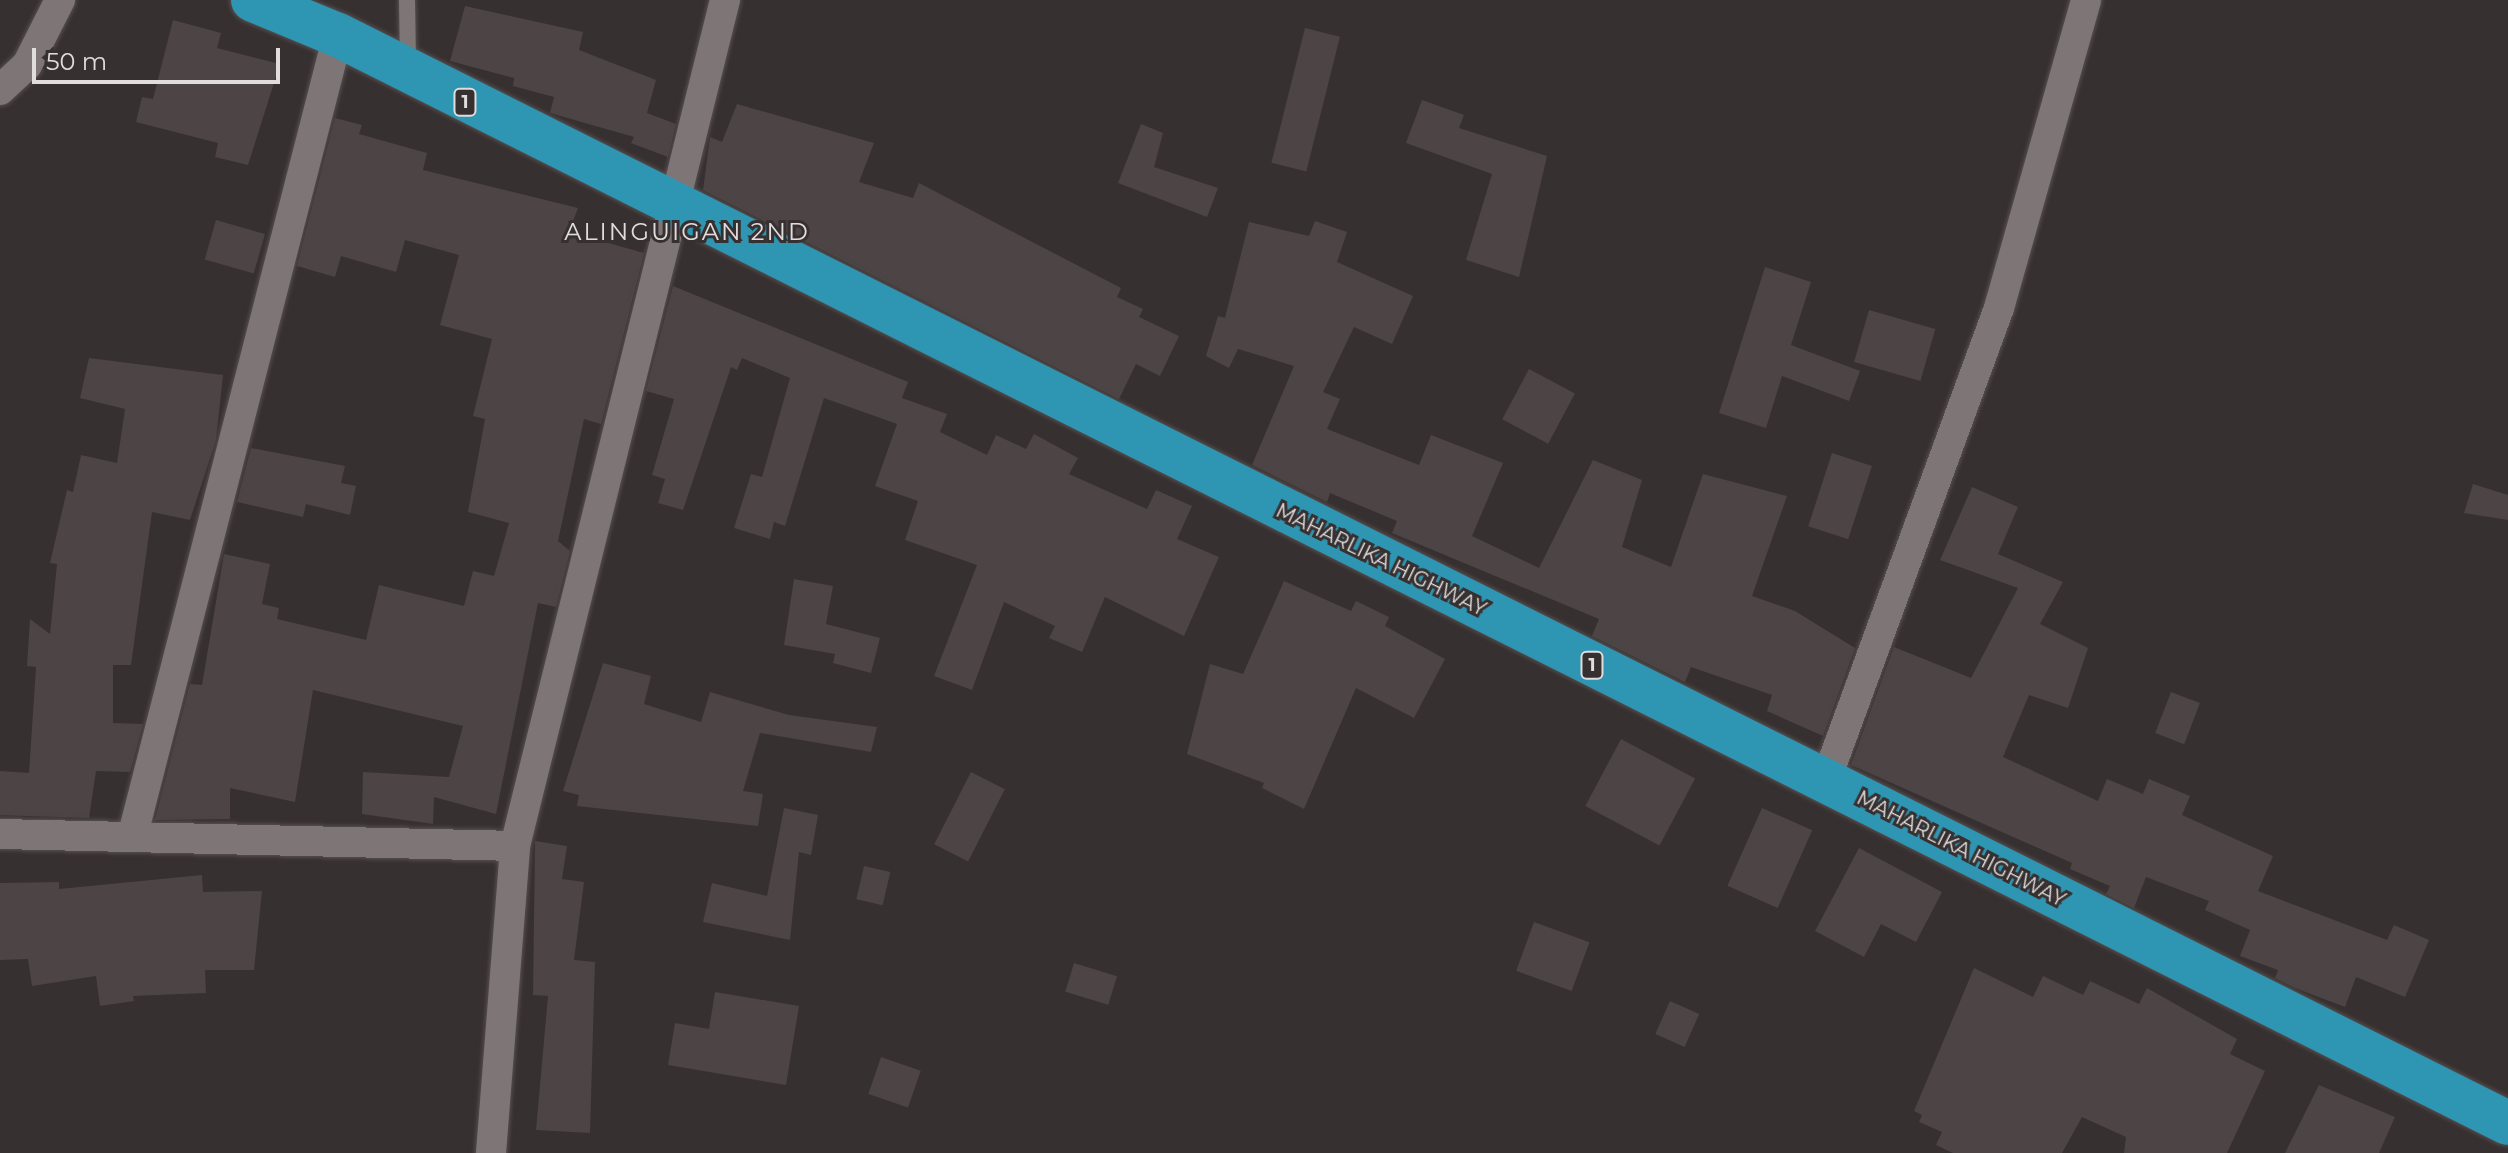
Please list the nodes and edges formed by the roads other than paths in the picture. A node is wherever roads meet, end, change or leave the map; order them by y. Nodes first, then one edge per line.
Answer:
1 (60, 0) edge
2 (253, 0) edge
3 (407, 0) edge
4 (725, 0) edge
5 (2086, 0) edge
6 (338, 35) junction
7 (407, 71) junction
8 (0, 90) edge
9 (676, 208) junction
10 (1826, 780) junction
11 (0, 834) edge
12 (133, 834) junction
13 (515, 846) junction
14 (2508, 1123) edge
15 (491, 1153) edge

1 - 8 street
2 - 6 highway, MAHARLIKA HIGHWAY / 1
3 - 7 lane
4 - 9 street
5 - 10 street
6 - 7 highway, MAHARLIKA HIGHWAY / 1
6 - 12 street
7 - 9 highway, MAHARLIKA HIGHWAY / 1
9 - 10 highway, MAHARLIKA HIGHWAY / 1
9 - 13 street
10 - 14 highway, MAHARLIKA HIGHWAY / 1
11 - 12 street
12 - 13 street
13 - 15 street

